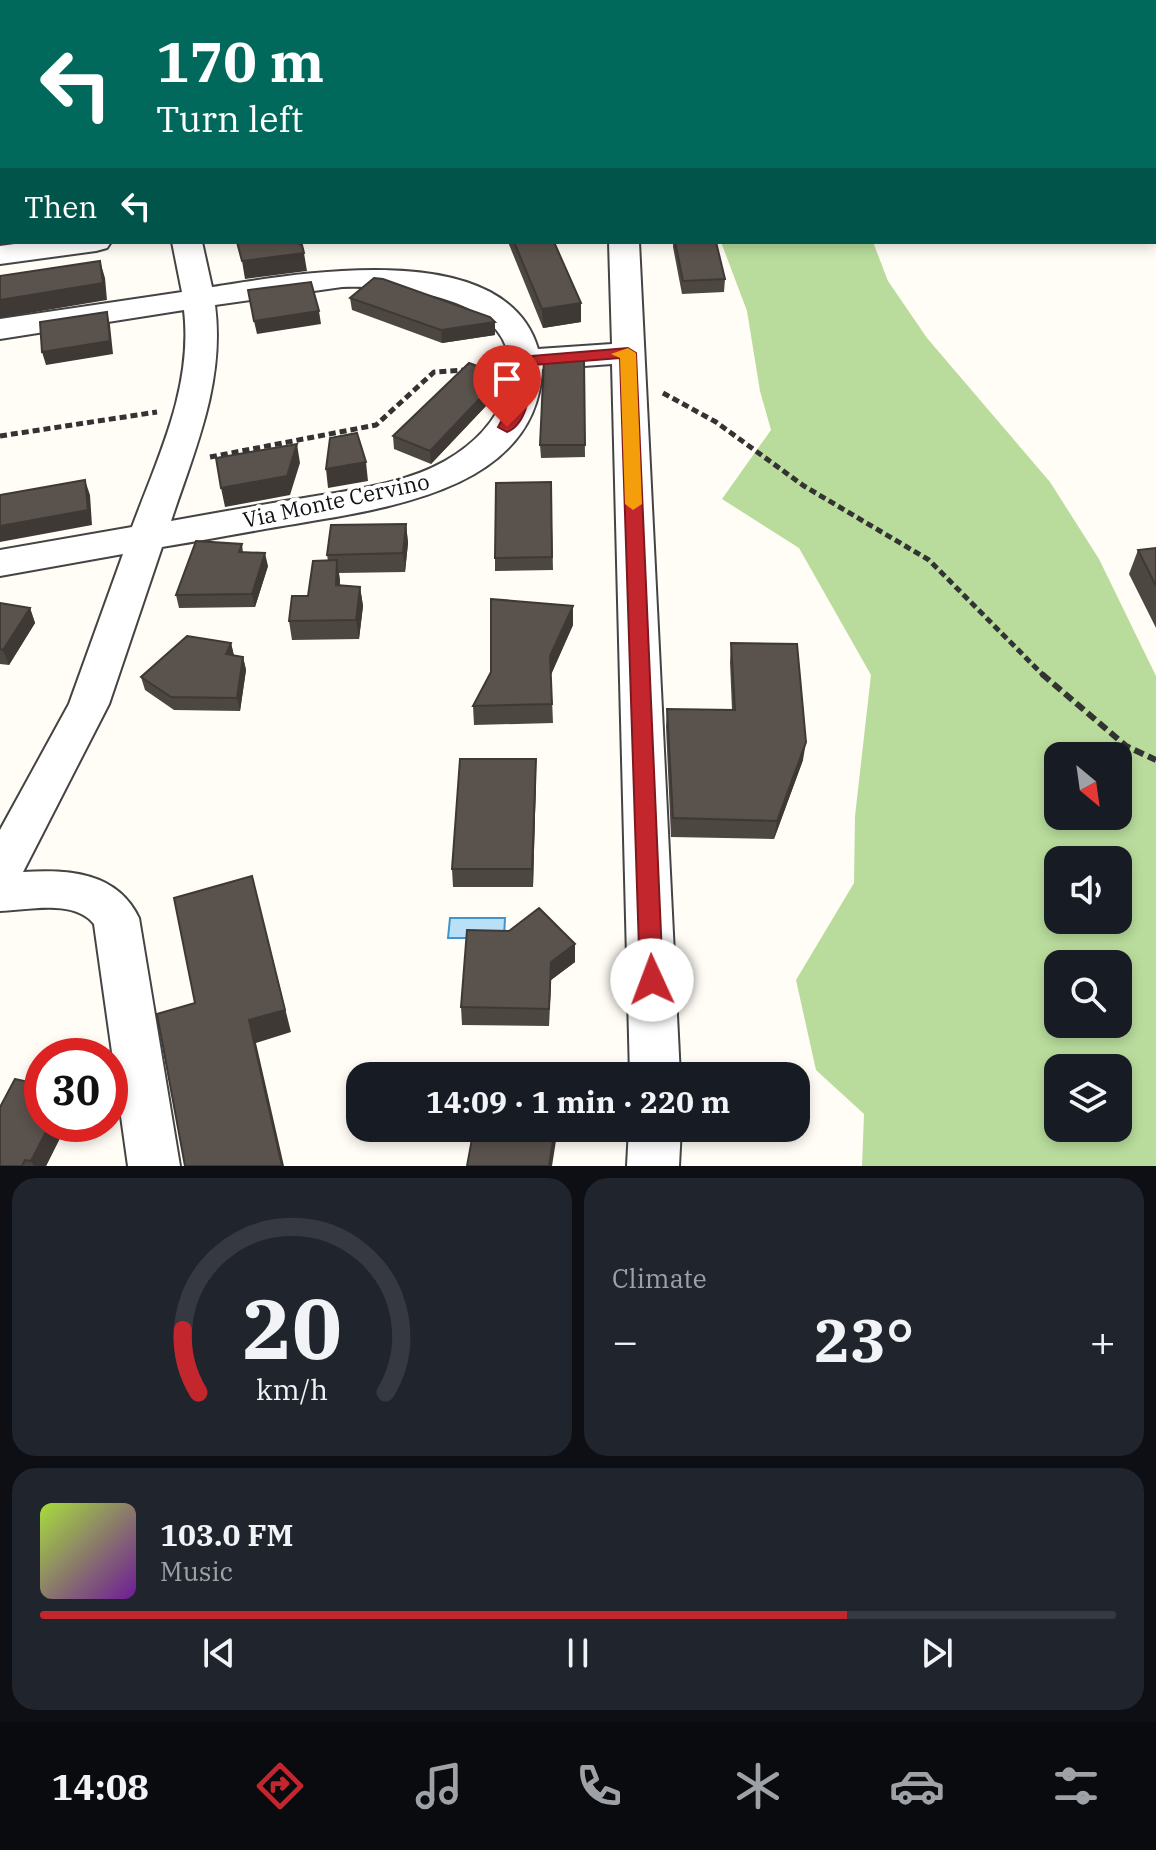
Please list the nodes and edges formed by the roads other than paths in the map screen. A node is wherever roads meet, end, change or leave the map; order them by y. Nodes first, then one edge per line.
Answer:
1 (81, 244) edge
2 (187, 244) edge
3 (624, 244) edge
4 (0, 255) edge
5 (199, 299) junction
6 (0, 329) edge
7 (526, 363) junction
8 (628, 363) junction
9 (146, 538) junction
10 (0, 563) edge
11 (0, 872) edge
12 (0, 892) edge
13 (654, 1062) edge
14 (654, 1142) edge
15 (154, 1166) edge
16 (653, 1166) edge

1 - 4 street
2 - 5 street
3 - 8 street
5 - 6 street
5 - 7 street
5 - 9 street
7 - 8 street
7 - 9 street, Via Monte Cervino
8 - 13 street
9 - 10 street, Via Monte Cervino
9 - 11 street
12 - 15 street
14 - 16 street

